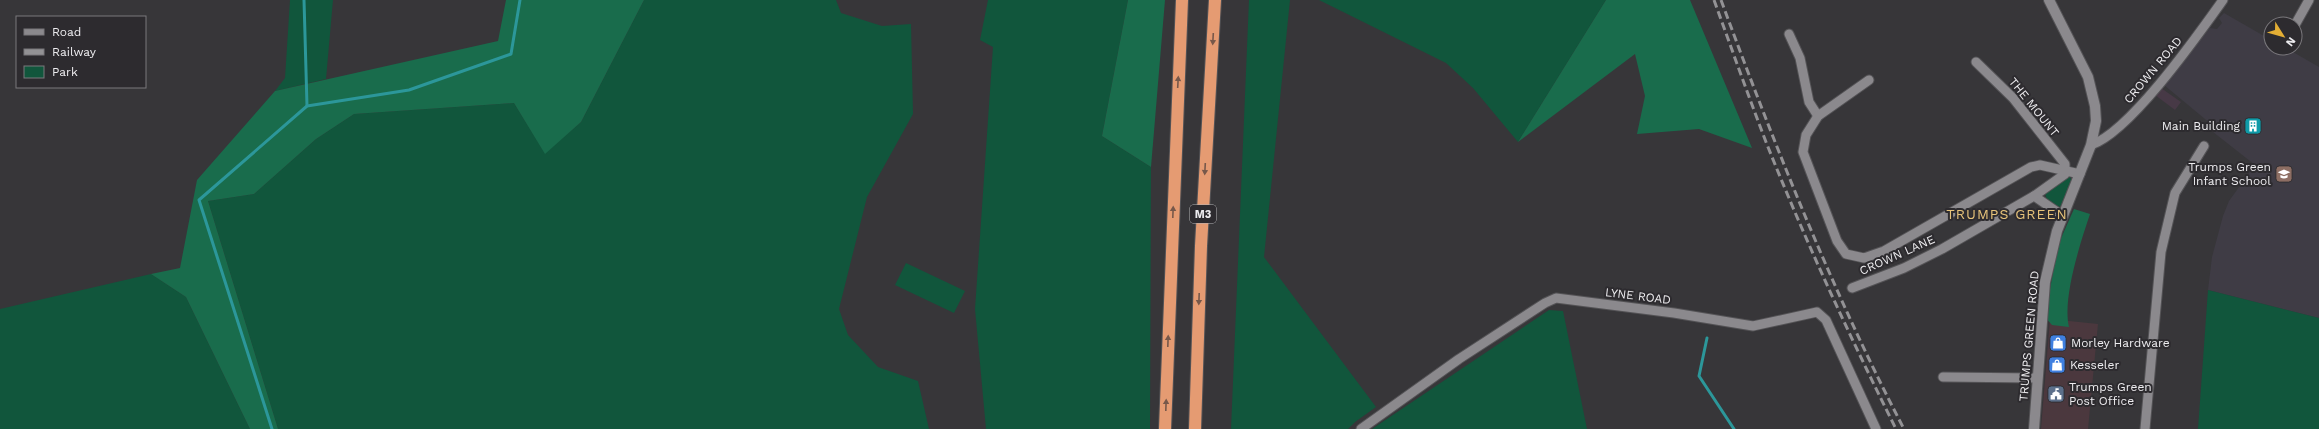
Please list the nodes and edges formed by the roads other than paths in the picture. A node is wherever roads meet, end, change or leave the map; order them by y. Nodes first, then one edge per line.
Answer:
1 (1182, 0) edge
2 (1215, 0) edge
3 (2049, 0) edge
4 (2223, 0) edge
5 (2309, 0) edge
6 (2300, 16) edge
7 (1789, 34) dead end
8 (1976, 62) dead end
9 (1869, 80) dead end
10 (1818, 116) junction
11 (2092, 145) junction
12 (2204, 146) dead end
13 (2066, 172) junction
14 (2080, 174) junction
15 (2034, 196) junction
16 (2063, 216) junction
17 (1852, 288) dead end
18 (1943, 377) dead end
19 (2037, 378) junction
20 (1165, 429) edge
21 (1195, 429) edge
22 (1362, 429) edge
23 (1876, 429) edge
24 (2034, 429) edge
25 (2145, 429) edge

20 -> 1 highway, M3
2 -> 21 highway, M3
3 - 11 street, TRUMPS GREEN ROAD
4 - 11 street, CROWN ROAD
5 - 6 street
7 - 10 street
8 - 13 street, THE MOUNT
9 - 10 street
10 - 13 street
11 - 14 street, TRUMPS GREEN ROAD
12 - 25 street
13 - 14 street
13 - 15 street, CROWN LANE
14 - 16 street, TRUMPS GREEN ROAD
15 - 16 street
15 - 17 street, CROWN LANE
16 - 19 street, TRUMPS GREEN ROAD
18 - 19 street
19 - 24 street, TRUMPS GREEN ROAD
22 - 23 street, LYNE ROAD

